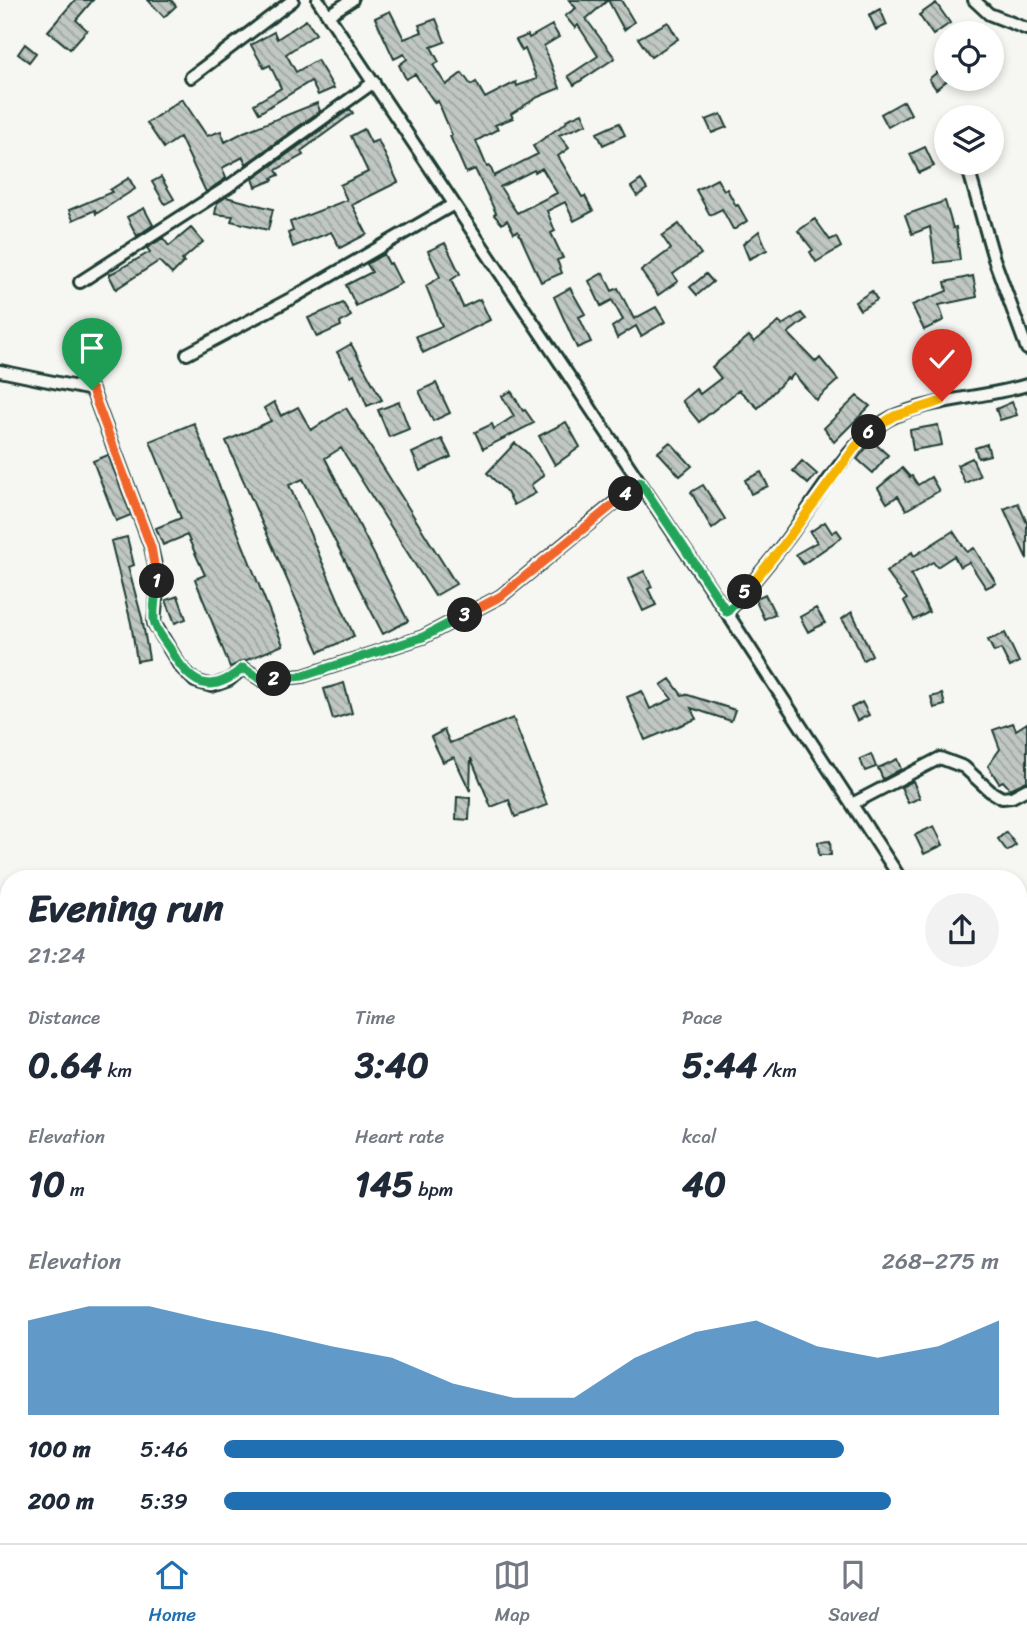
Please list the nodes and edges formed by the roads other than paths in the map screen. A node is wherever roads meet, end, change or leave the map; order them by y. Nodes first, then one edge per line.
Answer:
1 (293, 0) edge
2 (318, 0) edge
3 (352, 0) edge
4 (975, 0) edge
5 (328, 15) junction
6 (1027, 29) edge
7 (191, 77) dead end
8 (374, 82) junction
9 (970, 175) dead end
10 (454, 204) junction
11 (80, 282) dead end
12 (1027, 349) edge
13 (187, 354) dead end
14 (0, 371) edge
15 (1027, 385) edge
16 (640, 482) junction
17 (727, 612) junction
18 (1027, 789) edge
19 (852, 804) junction
20 (895, 870) edge

1 - 7 street
2 - 5 street
3 - 5 street
4 - 6 street
5 - 8 street
8 - 10 street
8 - 11 street
9 - 12 street
10 - 13 street
10 - 16 street
14 - 16 street
15 - 17 street
16 - 17 street
17 - 19 street
18 - 19 street
19 - 20 street

